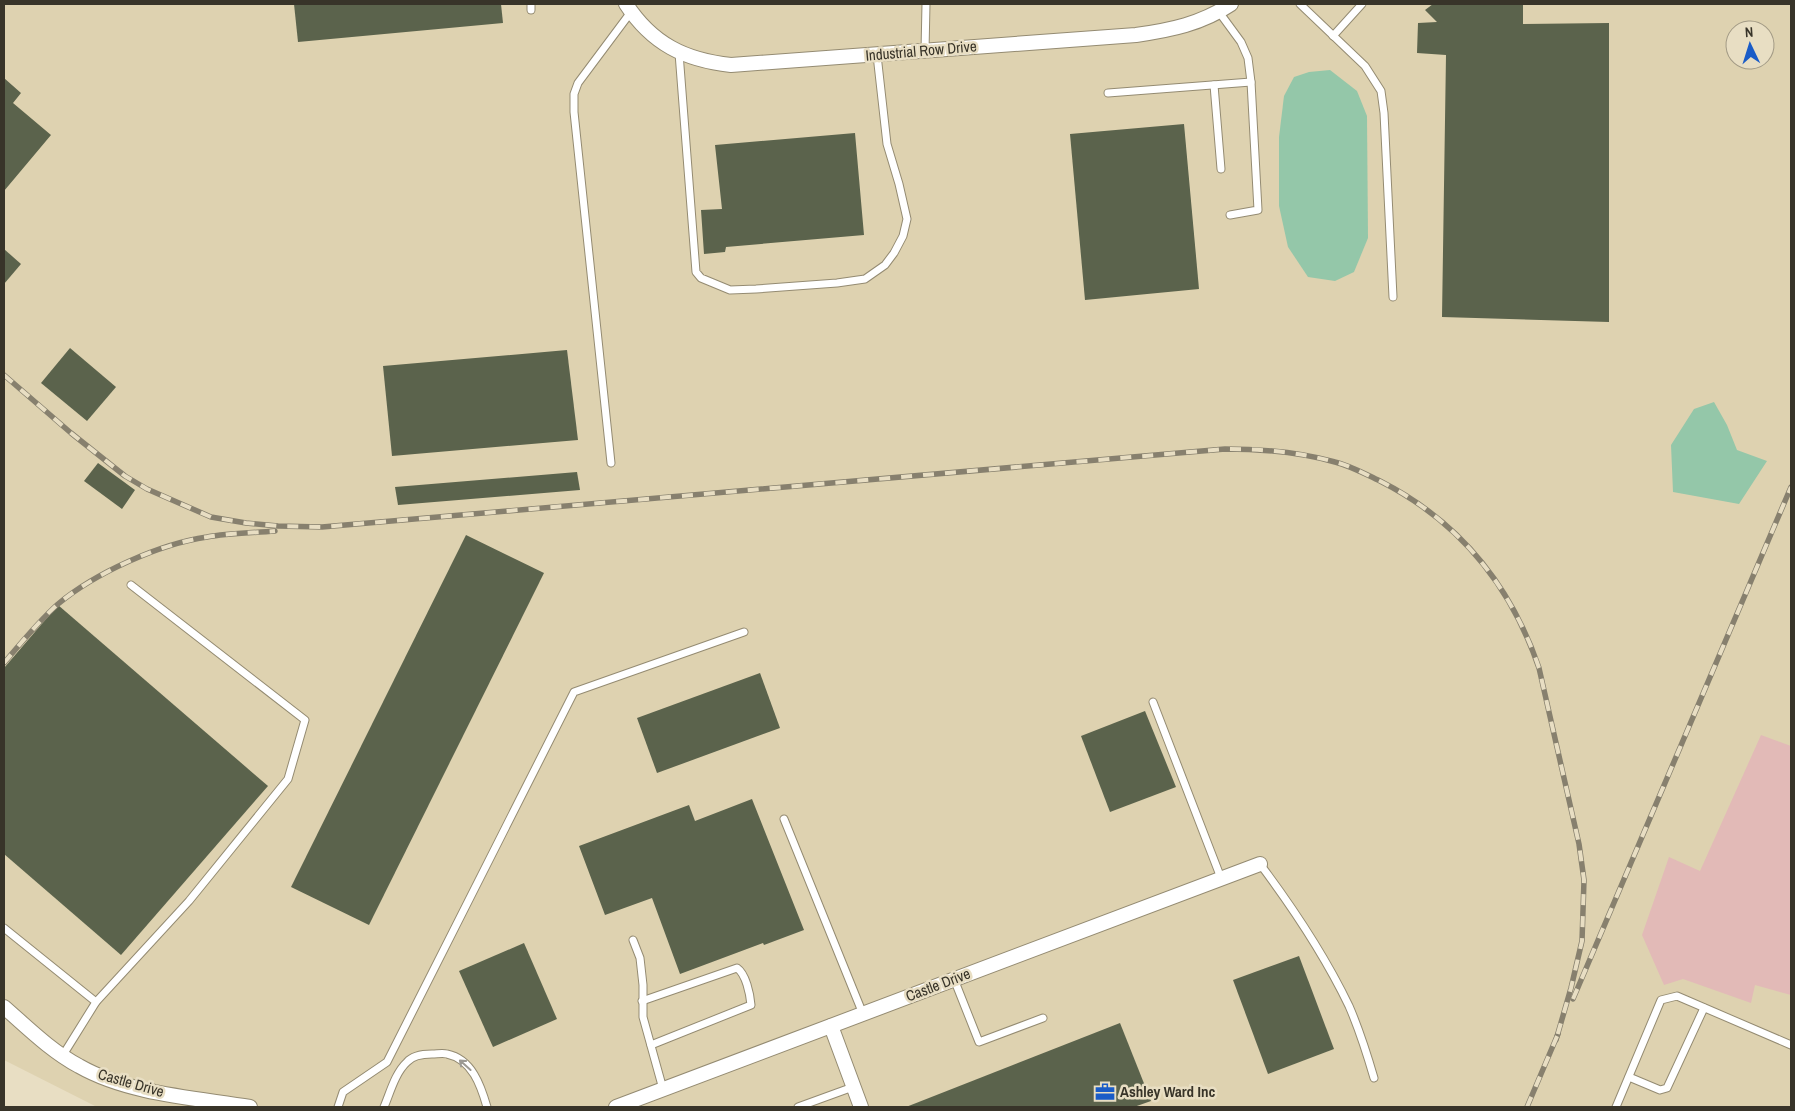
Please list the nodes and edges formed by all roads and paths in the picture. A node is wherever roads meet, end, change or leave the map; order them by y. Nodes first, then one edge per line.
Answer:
1 (926, 4) edge
2 (1231, 4) edge
3 (1300, 4) edge
4 (1362, 4) edge
5 (628, 8) edge
6 (1219, 12) junction
7 (1333, 36) junction
8 (925, 51) junction
9 (679, 53) junction
10 (877, 55) junction
11 (1251, 82) junction
12 (1214, 85) junction
13 (1108, 94) dead end
14 (1220, 169) dead end
15 (1230, 215) dead end
16 (1393, 297) dead end
17 (611, 464) dead end
18 (131, 585) dead end
19 (744, 632) dead end
20 (1153, 702) dead end
21 (784, 819) dead end
22 (1260, 864) joint
23 (1221, 878) junction
24 (4, 928) edge
25 (633, 940) dead end
26 (954, 979) junction
27 (642, 1001) junction
28 (96, 1002) junction
29 (4, 1007) edge
30 (1704, 1008) junction
31 (863, 1014) junction
32 (1043, 1018) dead end
33 (831, 1026) junction
34 (1791, 1045) edge
35 (651, 1046) junction
36 (63, 1055) junction
37 (1629, 1077) junction
38 (1374, 1078) dead end
39 (854, 1087) junction
40 (663, 1090) junction
41 (250, 1107) edge
42 (338, 1107) edge
43 (384, 1107) edge
44 (487, 1107) edge
45 (616, 1107) edge
46 (798, 1107) edge
47 (861, 1107) edge
48 (1616, 1107) edge

1 - 8 lane
2 - 6 street, Industrial Row Drive
3 - 7 lane
4 - 7 lane
5 - 9 street, Industrial Row Drive
5 - 17 lane
6 - 8 street, Industrial Row Drive
6 - 11 lane
7 - 16 lane
8 - 10 street, Industrial Row Drive
9 - 10 street, Industrial Row Drive
9 - 10 lane
11 - 12 lane
11 - 15 lane
12 - 13 lane
12 - 14 lane
18 - 28 lane
19 - 42 lane
20 - 23 lane
21 - 31 lane
22 - 23 street, Castle Drive
22 - 38 lane
23 - 26 street, Castle Drive
24 - 28 lane
25 - 27 lane
26 - 31 street, Castle Drive
26 - 32 lane
27 - 35 lane
27 - 35 lane
28 - 36 lane
29 - 36 street, Castle Drive
30 - 34 lane
30 - 37 lane
30 - 37 lane
31 - 33 street, Castle Drive
33 - 39 street
33 - 40 street, Castle Drive
35 - 40 lane
36 - 41 street, Castle Drive
37 - 48 lane
39 - 46 lane
39 - 47 street
40 - 45 street, Castle Drive
44 -> 43 lane

